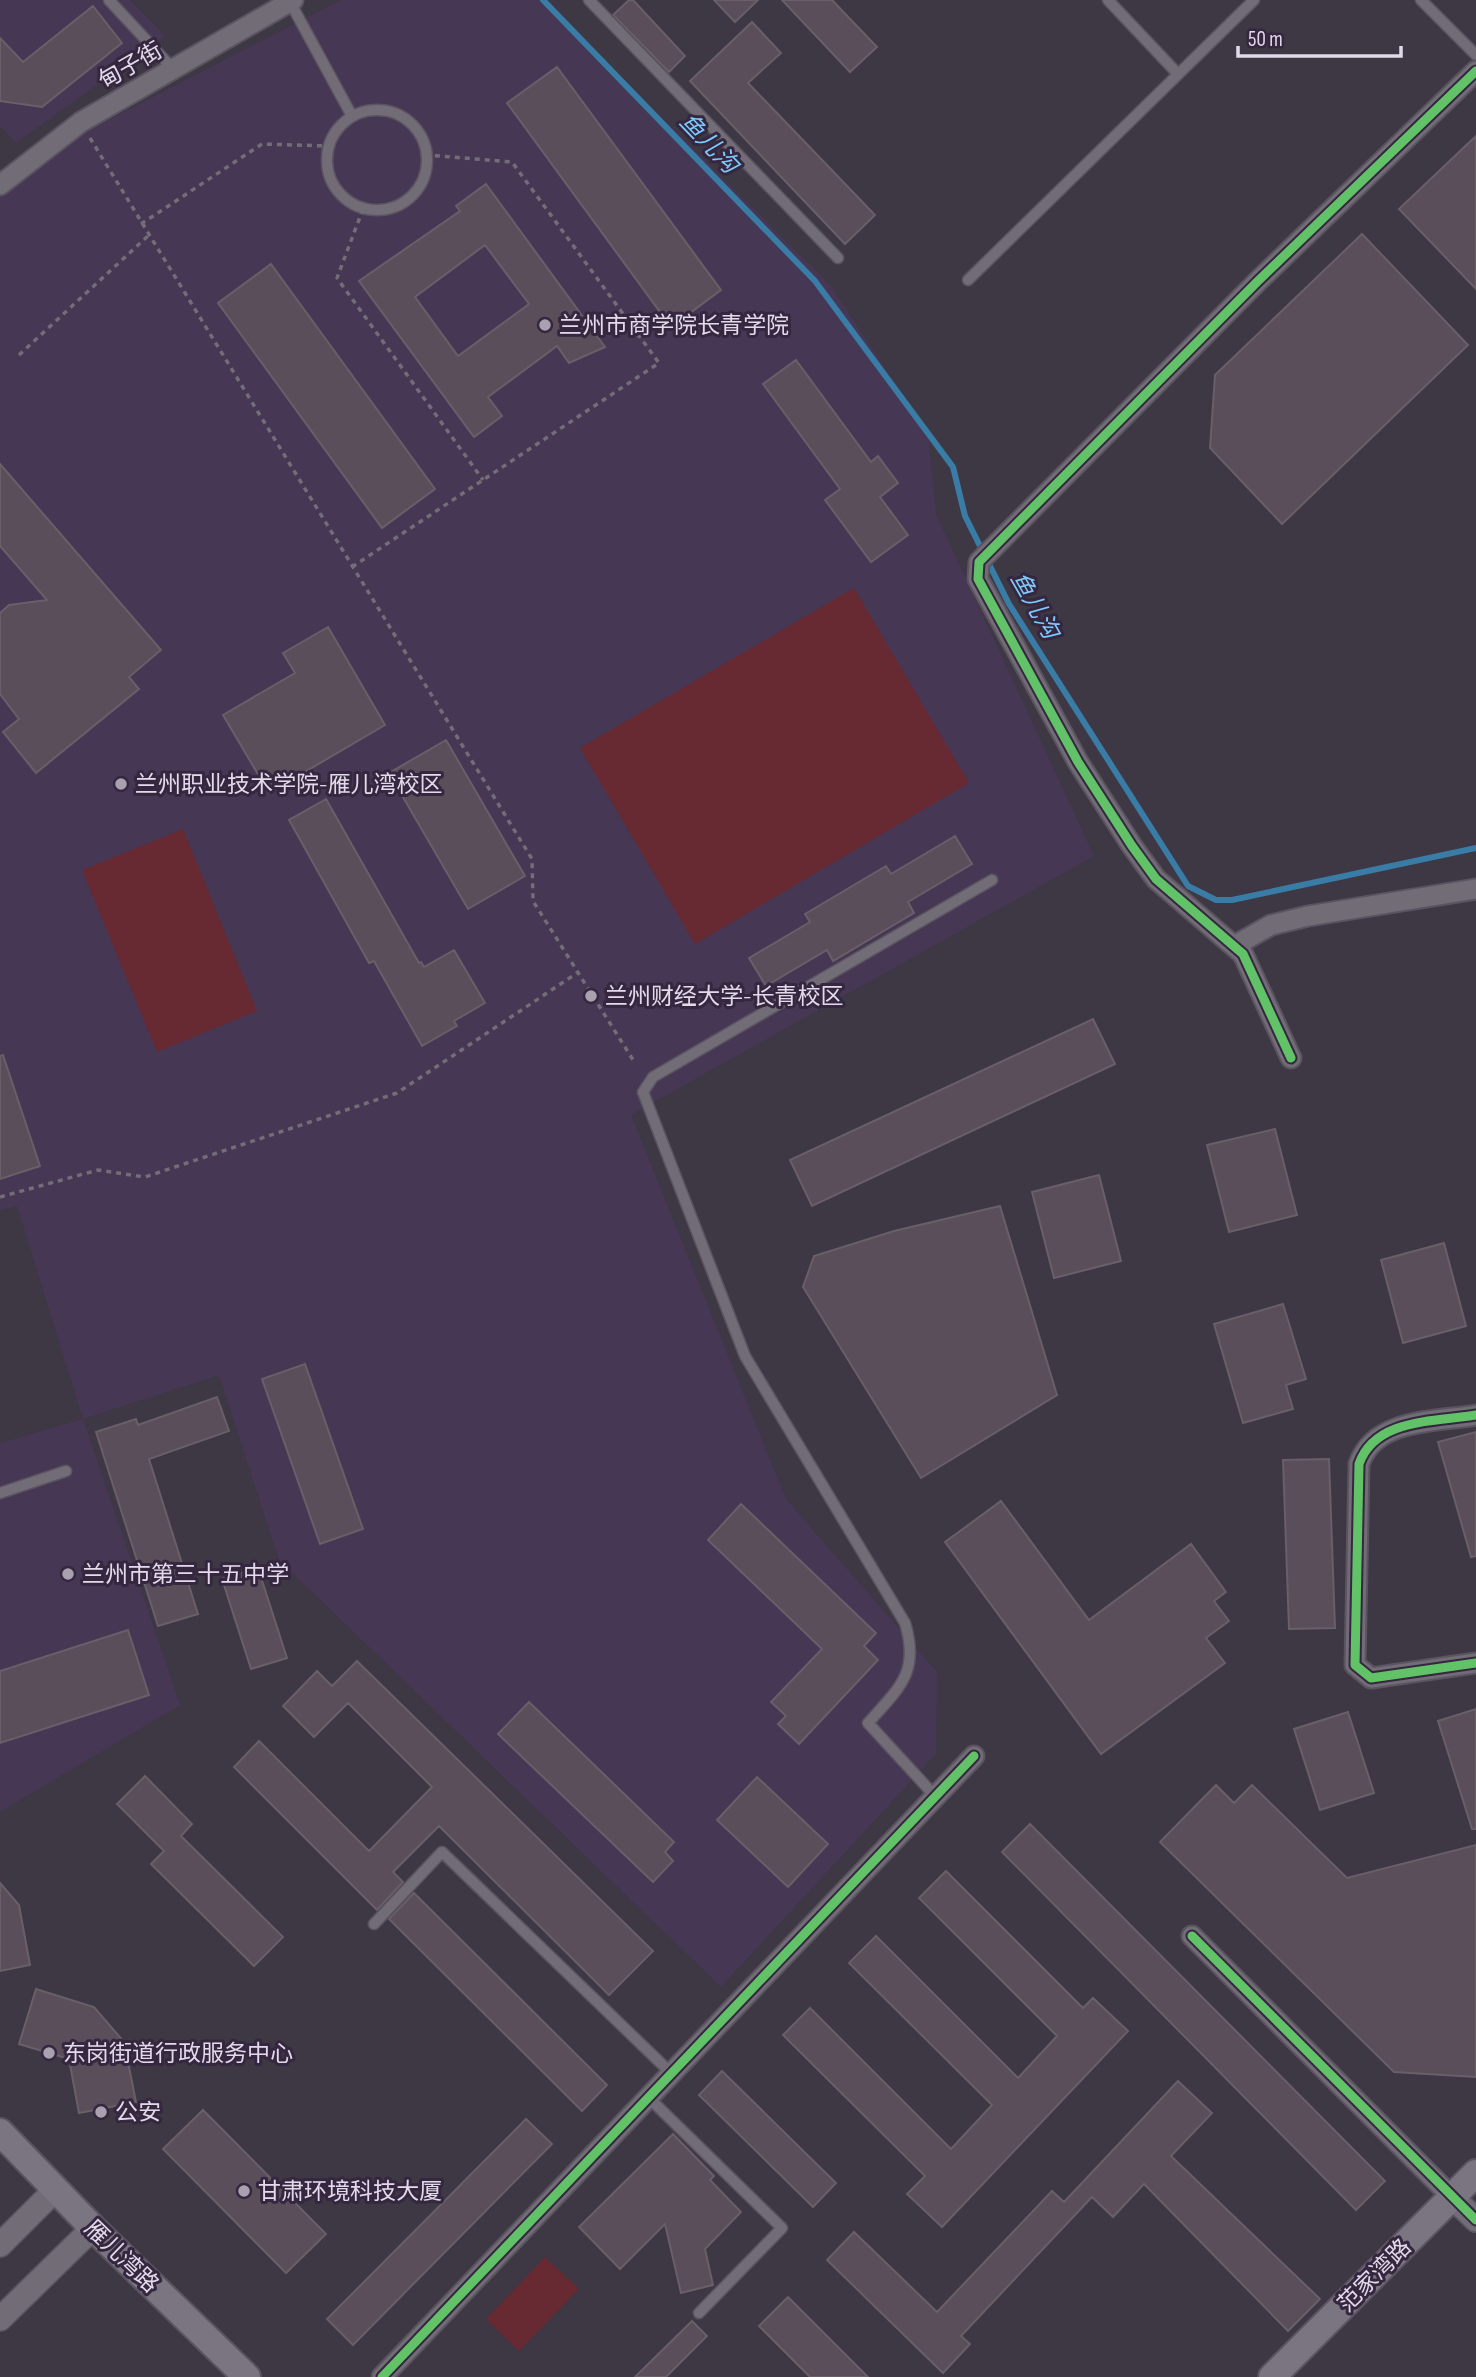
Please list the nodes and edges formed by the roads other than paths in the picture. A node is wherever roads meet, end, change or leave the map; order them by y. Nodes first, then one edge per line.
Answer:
1 (109, 0) edge
2 (589, 0) edge
3 (1108, 0) edge
4 (1254, 0) edge
5 (1421, 0) edge
6 (291, 1) edge
7 (1476, 55) edge
8 (173, 69) junction
9 (1476, 71) edge
10 (1178, 74) junction
11 (352, 116) junction
12 (0, 185) edge
13 (838, 258) dead end
14 (968, 280) dead end
15 (992, 880) dead end
16 (1476, 889) edge
17 (1234, 947) junction
18 (1292, 1058) dead end
19 (1476, 1415) edge
20 (66, 1471) dead end
21 (0, 1493) edge
22 (1476, 1663) edge
23 (974, 1756) dead end
24 (935, 1796) junction
25 (374, 1924) dead end
26 (1192, 1936) dead end
27 (671, 2073) junction
28 (648, 2097) junction
29 (0, 2132) edge
30 (1476, 2173) edge
31 (55, 2190) junction
32 (1452, 2197) junction
33 (1476, 2220) edge
34 (93, 2228) junction
35 (0, 2245) edge
36 (698, 2313) dead end
37 (0, 2319) edge
38 (247, 2377) edge
39 (382, 2377) edge
40 (1272, 2377) edge

1 - 8 lane
2 - 13 lane
3 - 10 lane
4 - 10 lane
5 - 7 lane
6 - 8 street, 甸子街
6 - 11 lane
8 - 12 street, 甸子街
9 - 17 street
10 - 14 lane
11 - 11 lane
15 - 24 lane
16 - 17 street
17 - 18 street
19 - 22 street
20 - 21 lane
23 - 24 street
24 - 27 street
25 - 27 lane
26 - 32 street
27 - 28 street
28 - 36 lane
28 - 39 street
29 - 31 main road, 雁儿湾路
30 - 32 main road, 范家湾路
31 - 34 main road, 雁儿湾路
31 - 35 street
32 - 33 street
32 - 40 main road, 范家湾路
34 - 37 street
34 - 38 main road, 雁儿湾路

